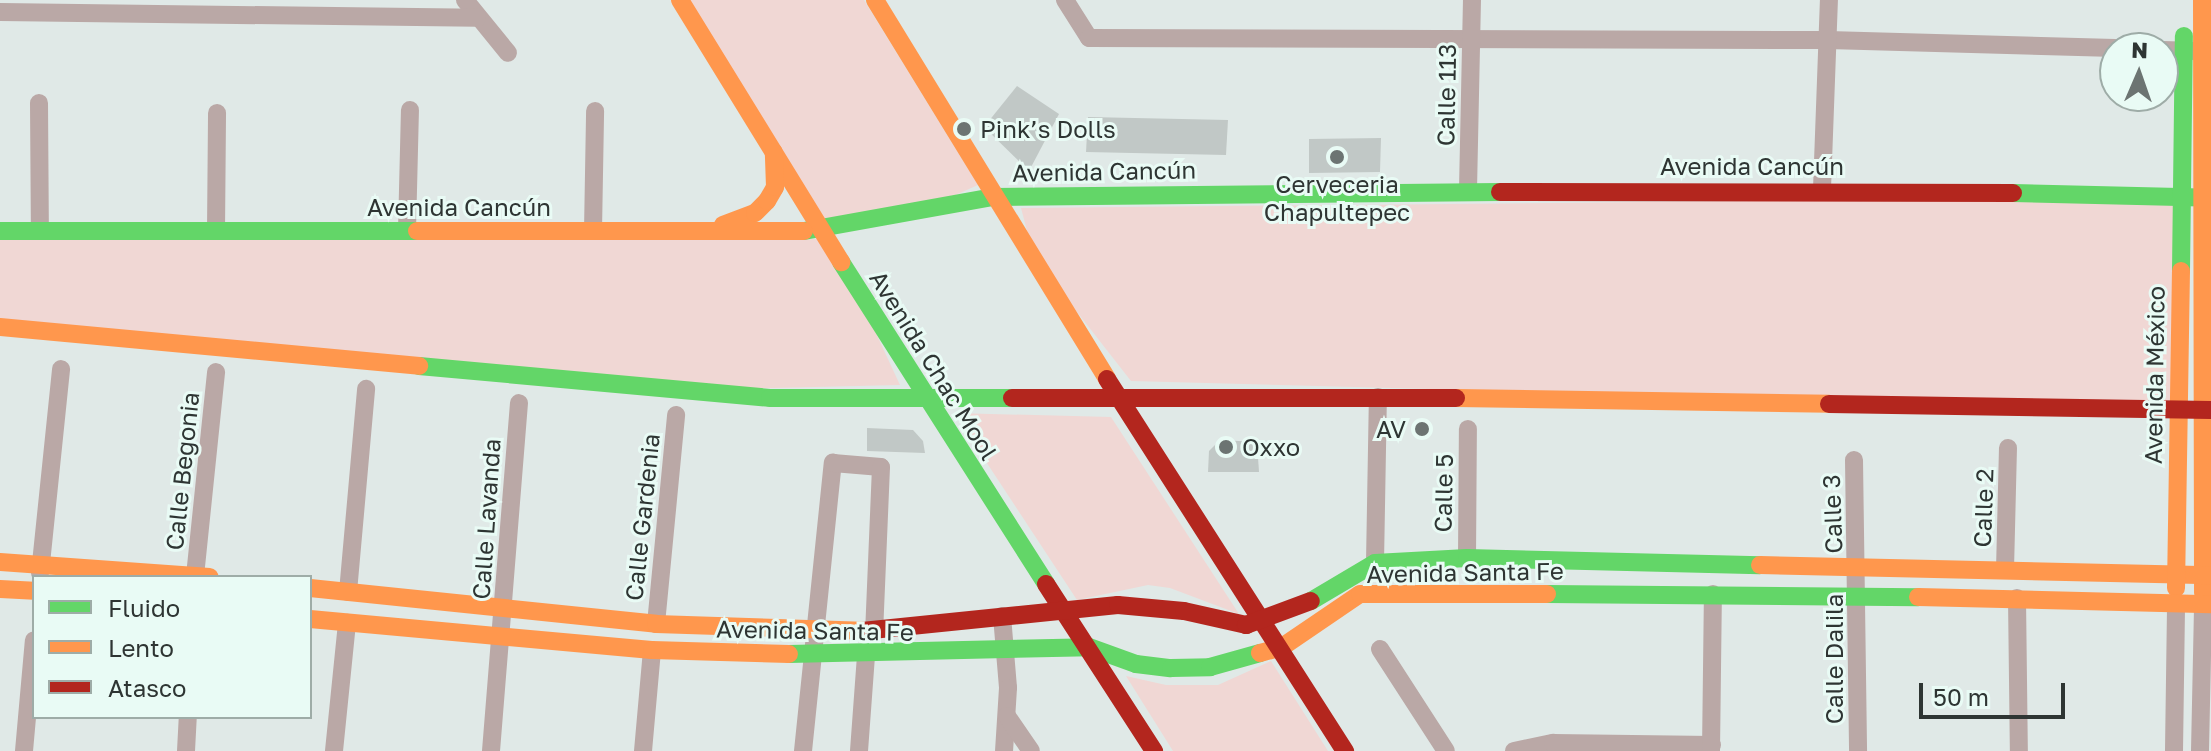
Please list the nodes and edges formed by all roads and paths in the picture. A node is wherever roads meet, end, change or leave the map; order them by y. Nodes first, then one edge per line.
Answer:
1 (465, 0) edge
2 (680, 0) edge
3 (875, 0) edge
4 (1065, 0) edge
5 (1472, 0) edge
6 (1829, 0) edge
7 (2196, 4) edge
8 (0, 12) edge
9 (477, 18) junction
10 (1471, 39) junction
11 (1828, 40) junction
12 (2099, 48) edge
13 (2179, 50) edge
14 (2193, 50) junction
15 (508, 53) dead end
16 (39, 103) dead end
17 (410, 110) dead end
18 (595, 111) dead end
19 (217, 113) dead end
20 (774, 151) junction
21 (1822, 189) junction
22 (1468, 190) junction
23 (993, 197) junction
24 (2182, 197) junction
25 (2206, 198) edge
26 (0, 231) edge
27 (40, 231) junction
28 (216, 231) junction
29 (407, 231) junction
30 (593, 231) junction
31 (710, 231) junction
32 (823, 231) junction
33 (0, 327) edge
34 (61, 369) dead end
35 (216, 372) dead end
36 (366, 389) dead end
37 (1378, 397) junction
38 (925, 399) junction
39 (1120, 400) junction
40 (1143, 400) junction
41 (519, 403) dead end
42 (2176, 409) junction
43 (2207, 410) edge
44 (676, 415) dead end
45 (1138, 420) junction
46 (1468, 429) dead end
47 (2008, 448) dead end
48 (1854, 460) dead end
49 (1467, 558) junction
50 (0, 562) edge
51 (1375, 563) junction
52 (1858, 566) junction
53 (2005, 570) junction
54 (40, 571) edge
55 (2176, 574) junction
56 (2207, 574) edge
57 (170, 575) edge
58 (202, 575) edge
59 (312, 588) edge
60 (0, 589) edge
61 (32, 591) edge
62 (348, 592) junction
63 (1713, 594) junction
64 (1857, 595) junction
65 (2017, 598) junction
66 (2176, 603) junction
67 (2207, 604) edge
68 (504, 606) junction
69 (1064, 610) junction
70 (1002, 616) junction
71 (312, 619) edge
72 (1264, 620) junction
73 (347, 623) junction
74 (656, 624) junction
75 (813, 630) junction
76 (874, 631) junction
77 (502, 638) junction
78 (1089, 647) junction
79 (1282, 647) junction
80 (1380, 649) dead end
81 (652, 650) junction
82 (1007, 651) junction
83 (811, 655) junction
84 (866, 656) junction
85 (32, 662) edge
86 (1007, 716) junction
87 (188, 719) edge
88 (1539, 748) edge
89 (1712, 748) edge
90 (24, 751) edge
91 (186, 751) edge
92 (334, 751) edge
93 (491, 751) edge
94 (643, 751) edge
95 (803, 751) edge
96 (859, 751) edge
97 (1004, 751) edge
98 (1031, 751) edge
99 (1154, 751) edge
100 (1345, 751) edge
101 (1446, 751) edge
102 (1514, 751) edge
103 (1858, 751) edge
104 (2019, 751) edge
105 (2174, 751) edge
106 (2200, 751) edge

1 - 9 street
2 - 20 main road, Avenida Chac Mool
3 - 23 main road
4 - 10 street
5 - 10 street, Calle 113
6 - 11 street
7 - 14 main road, Avenida México
8 - 9 street
9 - 15 street
10 - 11 street
10 - 22 street, Calle 113
11 - 12 street
11 - 21 street
13 - 14 street
14 - 24 main road, Avenida México
14 - 25 main road, Avenida México
16 - 27 street
17 - 29 street
18 - 30 street
19 - 28 street
20 - 31 main road
20 - 32 main road, Avenida Chac Mool
21 - 22 main road, Avenida Cancún
21 - 24 main road, Avenida Cancún
22 - 23 main road, Avenida Cancún
23 - 32 main road, Avenida Cancún
23 - 39 main road
24 - 25 main road, Avenida Cancún
24 - 42 main road, Avenida México
25 - 43 main road, Avenida México
26 - 27 main road, Avenida Cancún
27 - 28 main road, Avenida Cancún
28 - 29 main road, Avenida Cancún
29 - 30 main road, Avenida Cancún
30 - 31 main road, Avenida Cancún
31 - 32 main road, Avenida Cancún
32 - 38 main road, Avenida Chac Mool
33 - 38 main road
34 - 54 street
35 - 58 street, Calle Begonia
36 - 62 street
37 - 40 main road
37 - 42 main road
37 - 51 street
38 - 39 main road
38 - 69 main road, Avenida Chac Mool
39 - 40 main road
39 - 45 main road
40 - 45 main road
41 - 68 street, Calle Lavanda
42 - 43 main road
42 - 55 main road, Avenida México
43 - 56 main road, Avenida México
44 - 74 street, Calle Gardenia
45 - 72 main road
46 - 49 street, Calle 5
47 - 53 street, Calle 2
48 - 52 street, Calle 3
49 - 51 main road, Avenida Santa Fe
49 - 52 main road, Avenida Santa Fe
50 - 54 main road
51 - 72 main road, Avenida Santa Fe
52 - 53 main road, Avenida Santa Fe
52 - 64 street, Calle Dalila
53 - 55 main road, Avenida Santa Fe
54 - 57 main road
55 - 56 main road, Avenida Santa Fe
55 - 66 main road, Avenida México
56 - 67 main road, Avenida México
59 - 62 main road, Avenida Santa Fe
60 - 61 main road
62 - 68 main road, Avenida Santa Fe
63 - 64 main road, Avenida Santa Fe
63 - 79 main road, Avenida Santa Fe
63 - 89 street
64 - 65 main road, Avenida Santa Fe
64 - 103 street, Calle Dalila
65 - 66 main road, Avenida Santa Fe
65 - 104 street
66 - 67 main road, Avenida Santa Fe
66 - 105 street, Avenida México
67 - 106 street, Avenida México
68 - 74 main road, Avenida Santa Fe
68 - 77 street, Calle Lavanda
69 - 70 main road, Avenida Santa Fe
69 - 72 main road, Avenida Santa Fe
69 - 78 main road, Avenida Chac Mool
70 - 76 main road, Avenida Santa Fe
70 - 82 street
71 - 73 main road, Avenida Santa Fe
72 - 79 main road
73 - 77 main road, Avenida Santa Fe
73 - 92 street
74 - 75 main road, Avenida Santa Fe
75 - 76 main road, Avenida Santa Fe
75 - 76 street
75 - 83 street
77 - 81 main road, Avenida Santa Fe
77 - 93 street, Calle Lavanda
78 - 79 main road, Avenida Santa Fe
78 - 82 main road, Avenida Santa Fe
78 - 99 main road, Avenida Chac Mool
79 - 100 main road
80 - 101 street
81 - 83 main road, Avenida Santa Fe
81 - 94 street
82 - 84 main road, Avenida Santa Fe
82 - 86 street
83 - 84 main road, Avenida Santa Fe
83 - 95 street
84 - 96 street
85 - 90 street
86 - 97 street
86 - 98 street
87 - 91 street
88 - 89 street
88 - 102 street

